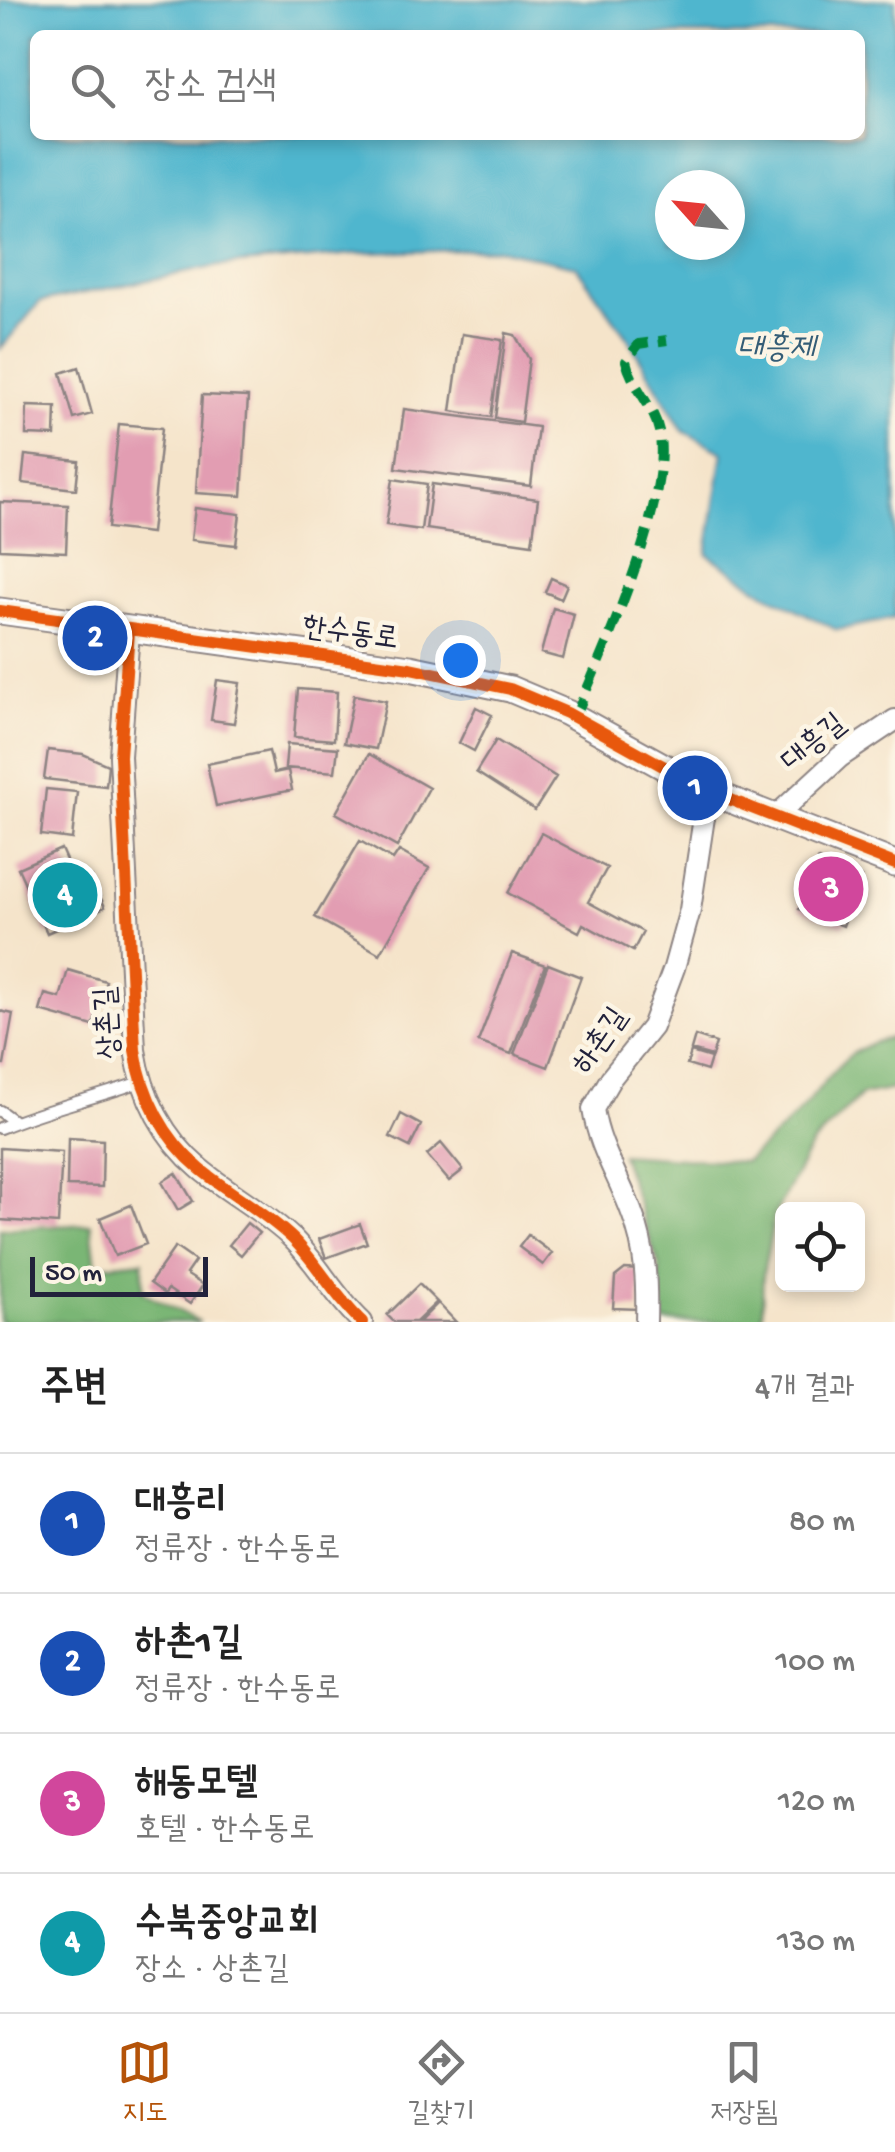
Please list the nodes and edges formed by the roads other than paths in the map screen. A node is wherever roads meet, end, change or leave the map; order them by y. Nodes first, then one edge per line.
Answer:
1 (0, 611) edge
2 (129, 630) junction
3 (895, 720) edge
4 (708, 791) junction
5 (775, 817) junction
6 (895, 864) edge
7 (140, 1082) junction
8 (0, 1112) edge
9 (15, 1122) junction
10 (0, 1128) edge
11 (362, 1322) edge
12 (646, 1322) edge

1 - 2 street, 한수동로
2 - 4 street, 한수동로
2 - 7 street, 상촌길
3 - 5 street, 대흥길
4 - 5 street, 한수동로
4 - 12 street, 하촌길
5 - 6 street, 한수동로
7 - 9 lane, 상촌길
7 - 11 street, 상촌길
8 - 9 lane
9 - 10 lane, 상촌길

